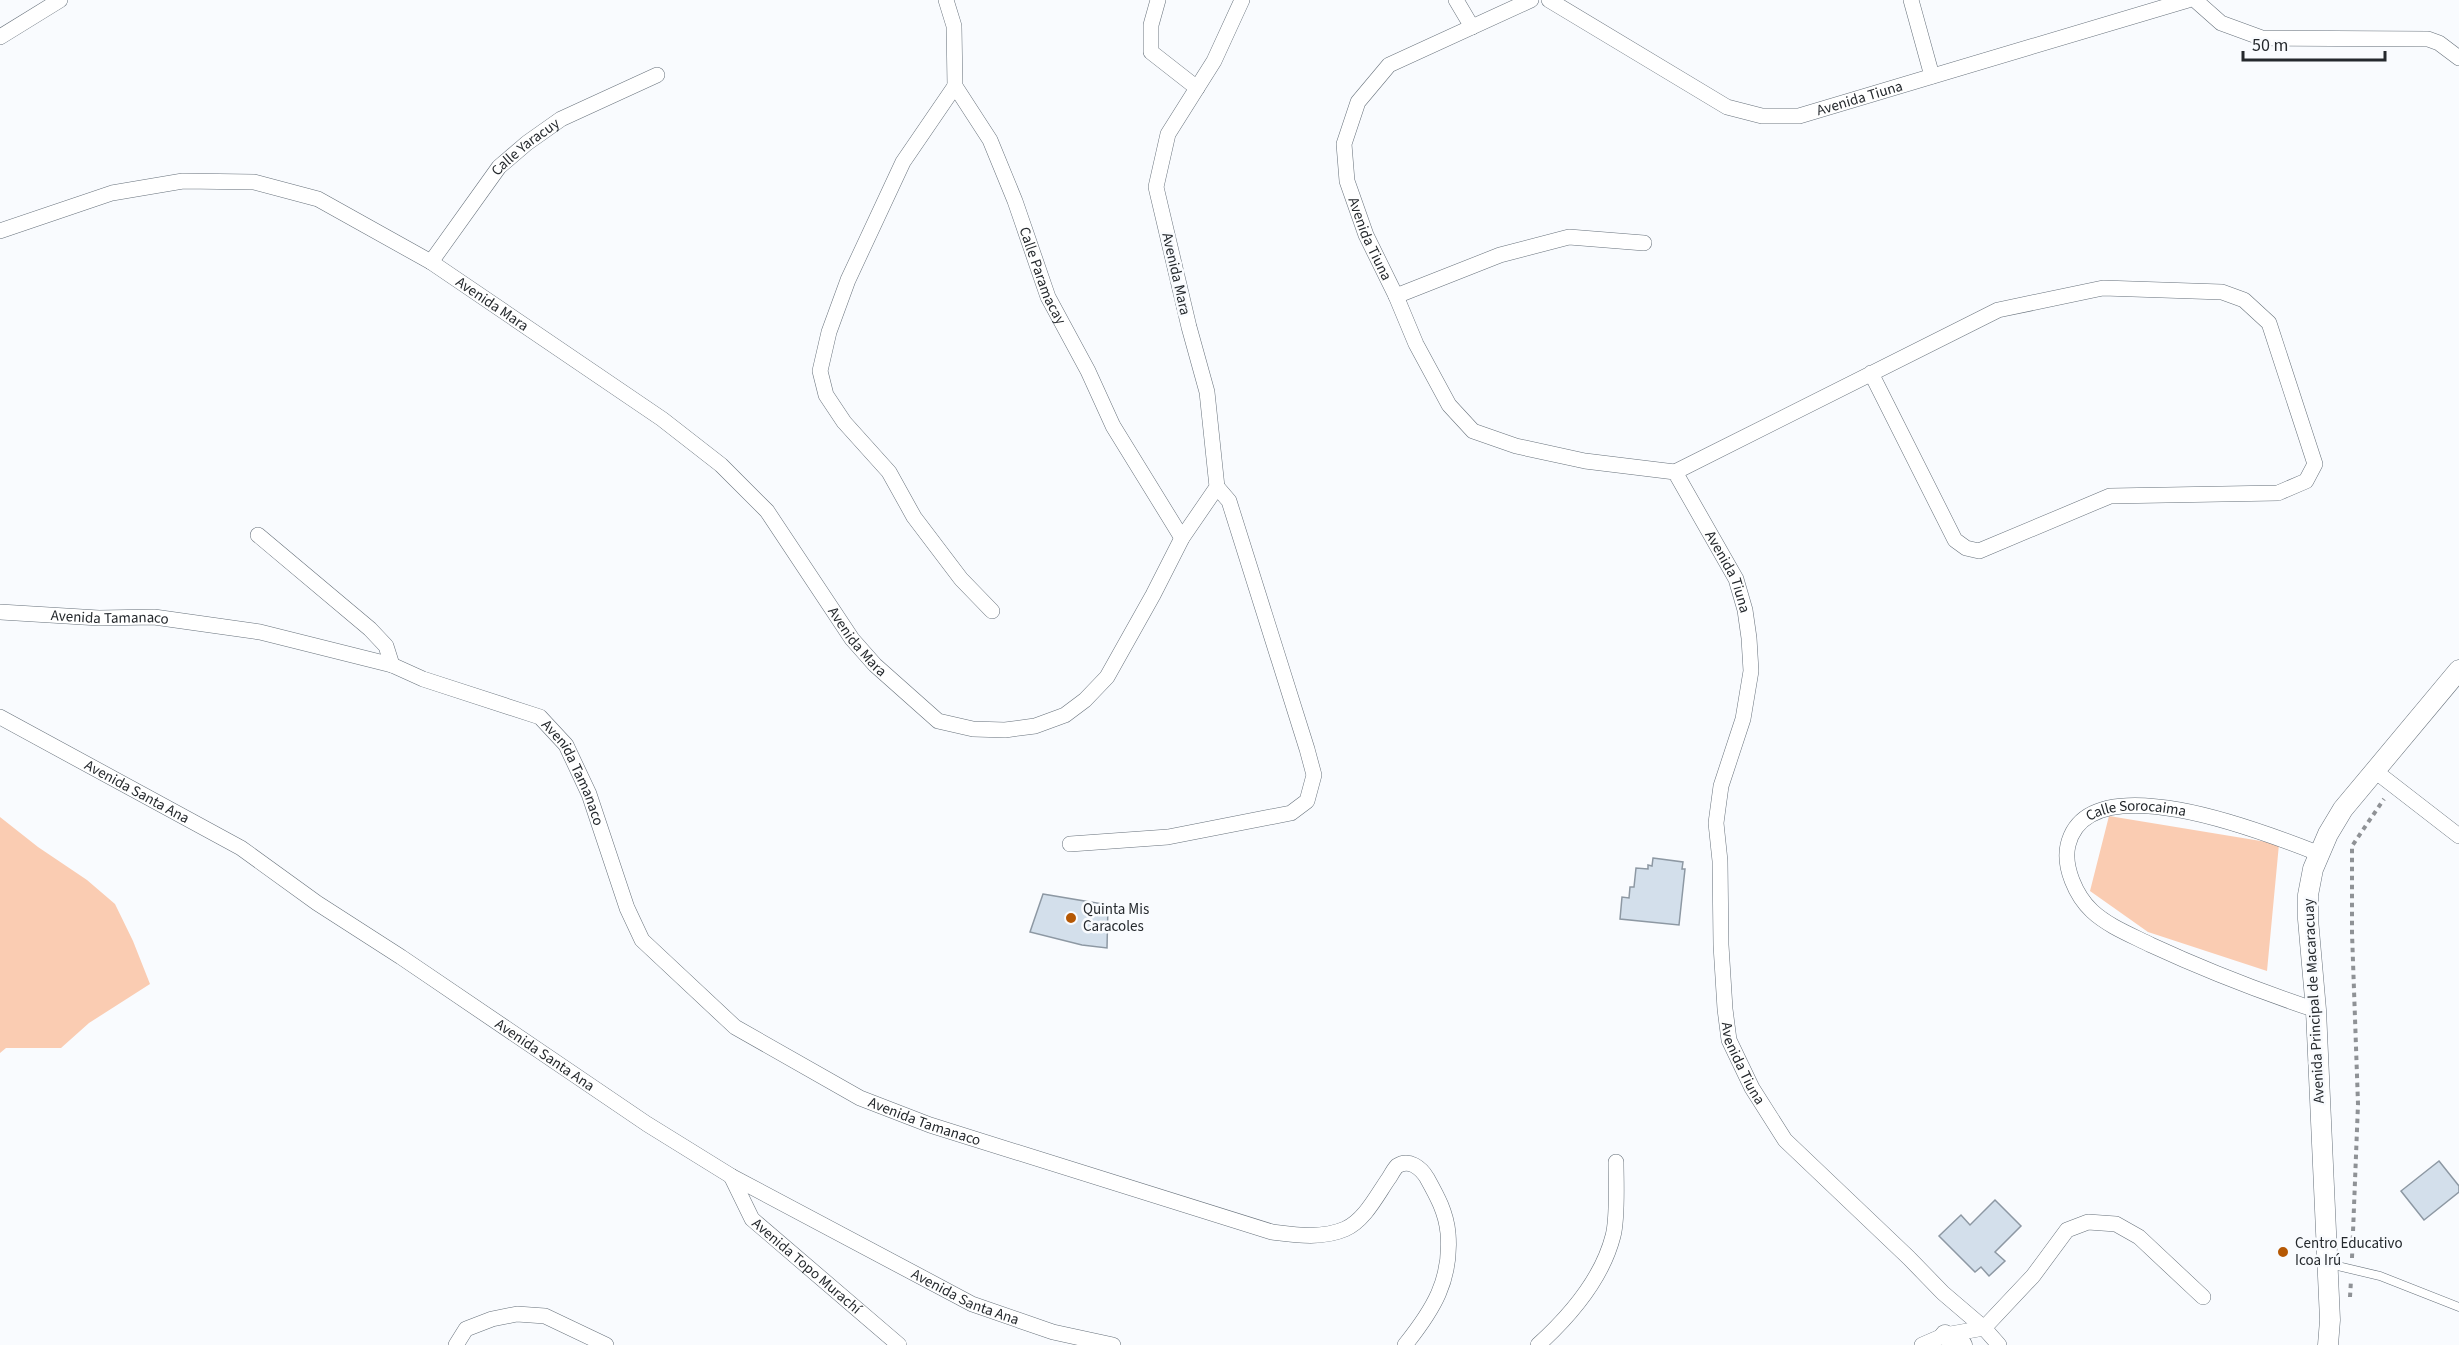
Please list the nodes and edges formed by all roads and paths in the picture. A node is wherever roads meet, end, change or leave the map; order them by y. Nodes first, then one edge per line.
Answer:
1 (60, 0) edge
2 (946, 0) edge
3 (1158, 0) edge
4 (1242, 0) edge
5 (1456, 0) edge
6 (1531, 0) edge
7 (1549, 0) edge
8 (1911, 0) edge
9 (2188, 0) edge
10 (2194, 0) edge
11 (1472, 27) junction
12 (0, 38) edge
13 (2459, 58) edge
14 (657, 75) dead end
15 (1932, 76) junction
16 (956, 86) junction
17 (1197, 88) junction
18 (0, 231) edge
19 (1644, 243) dead end
20 (431, 262) junction
21 (1396, 296) junction
22 (1871, 373) junction
23 (1675, 472) junction
24 (1217, 487) junction
25 (258, 535) dead end
26 (1182, 538) junction
27 (992, 611) dead end
28 (0, 612) edge
29 (393, 665) junction
30 (2459, 670) edge
31 (0, 717) edge
32 (2375, 771) junction
33 (2397, 787) junction
34 (2459, 836) edge
35 (1070, 844) dead end
36 (2320, 854) junction
37 (2316, 1010) junction
38 (1617, 1162) dead end
39 (731, 1176) junction
40 (2328, 1263) junction
41 (2352, 1269) junction
42 (2203, 1297) dead end
43 (2349, 1299) dead end
44 (2459, 1307) edge
45 (1984, 1328) junction
46 (1953, 1340) edge
47 (456, 1345) edge
48 (606, 1345) edge
49 (899, 1345) edge
50 (1113, 1345) edge
51 (1405, 1345) edge
52 (1538, 1345) edge
53 (1922, 1345) edge
54 (1999, 1345) edge
55 (2328, 1345) edge

1 - 12 street
2 - 16 street
3 - 17 street
4 - 17 street, Avenida Mara
5 - 11 street
6 - 11 street, Avenida Tiuna
7 - 15 street, Avenida Tiuna
8 - 15 street
9 - 15 street, Avenida Tiuna
10 - 13 street
11 - 21 street, Avenida Tiuna
14 - 20 street, Calle Yaracuy
16 - 26 street, Calle Paramacay
16 - 27 street
17 - 24 street, Avenida Mara
18 - 20 street, Avenida Mara
19 - 21 street
20 - 26 street, Avenida Mara
21 - 23 street, Avenida Tiuna
22 - 22 street
22 - 23 street
23 - 45 street, Avenida Tiuna
24 - 26 street, Avenida Mara
24 - 35 street
25 - 29 street
28 - 29 street, Avenida Tamanaco
29 - 51 street, Avenida Tamanaco
30 - 32 street, Avenida Principal de Macaracuay
31 - 39 street, Avenida Santa Ana
32 - 33 street
32 - 36 street, Avenida Principal de Macaracuay
33 - 34 street
33 - 41 path
36 - 37 street, Avenida Principal de Macaracuay
36 - 37 street, Calle Sorocaima
37 - 40 street, Avenida Principal de Macaracuay
38 - 52 street
39 - 49 street, Avenida Topo Murachí
39 - 50 street, Avenida Santa Ana
40 - 41 lane
40 - 55 street, Avenida Principal de Macaracuay
41 - 43 path
41 - 44 lane
42 - 45 street
45 - 46 street
45 - 54 street, Avenida Tiuna
46 - 53 street
47 - 48 street

